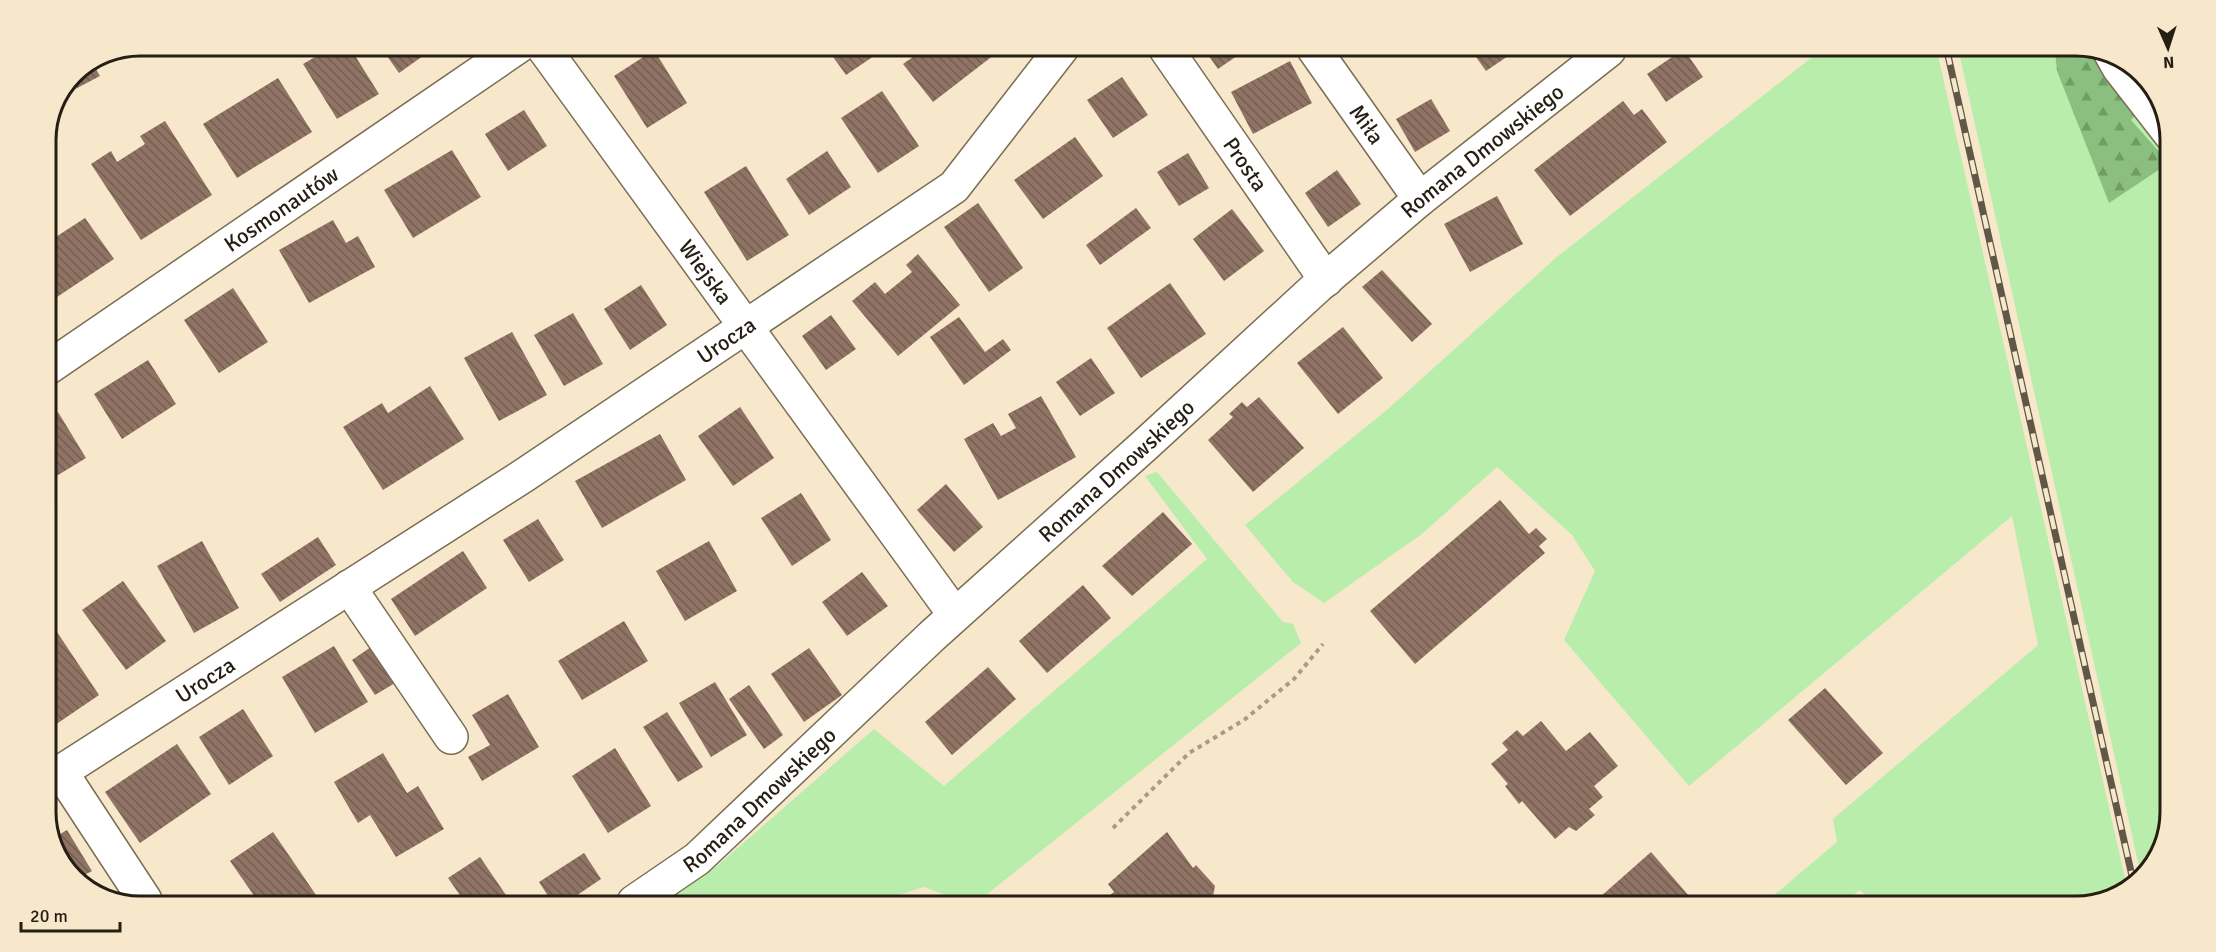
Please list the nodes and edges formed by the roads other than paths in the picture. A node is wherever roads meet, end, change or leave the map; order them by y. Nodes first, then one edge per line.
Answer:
1 (504, 56) edge
2 (549, 56) edge
3 (1056, 56) edge
4 (1171, 56) edge
5 (1319, 56) edge
6 (1597, 56) edge
7 (2121, 69) edge
8 (2157, 117) edge
9 (1420, 199) junction
10 (1326, 280) junction
11 (743, 326) junction
12 (56, 362) edge
13 (349, 588) junction
14 (955, 615) junction
15 (450, 737) dead end
16 (56, 775) edge
17 (56, 781) edge
18 (142, 896) edge
19 (643, 896) edge

1 - 12 street, Kosmonautów
2 - 11 street, Wiejska
3 - 11 street, Urocza
4 - 10 street, Prosta
5 - 9 street, Miła
6 - 9 street, Romana Dmowskiego
7 - 8 street
9 - 10 street, Romana Dmowskiego
10 - 14 street, Romana Dmowskiego
11 - 13 street, Urocza
11 - 14 street, Wiejska
13 - 15 street
13 - 16 street, Urocza
14 - 19 street, Romana Dmowskiego
17 - 18 street, Urocza

